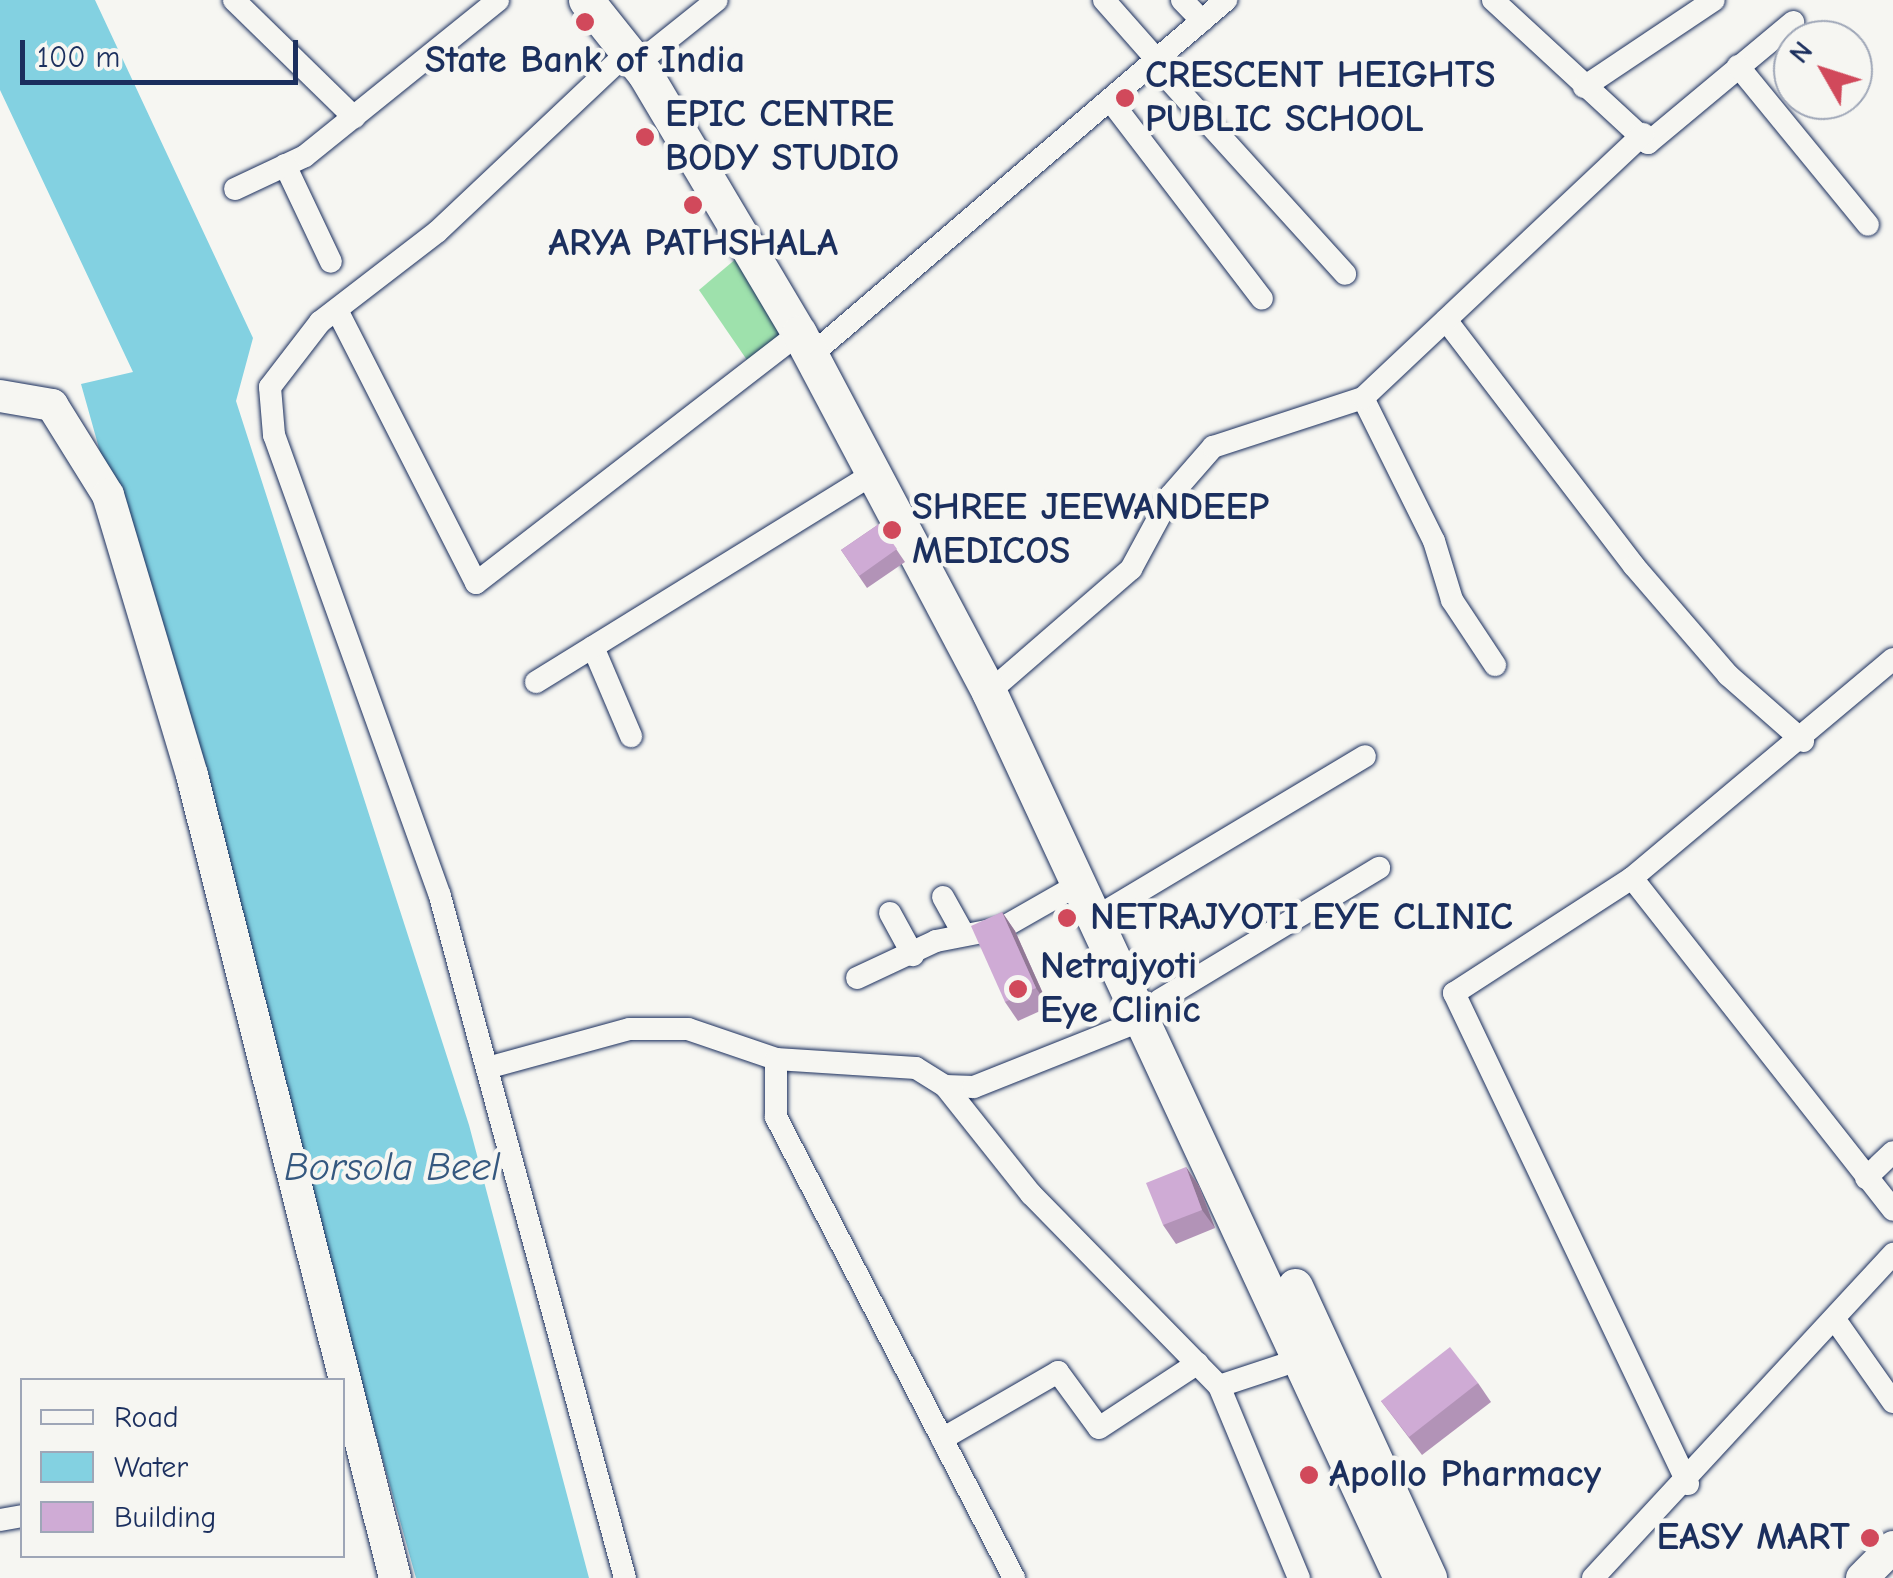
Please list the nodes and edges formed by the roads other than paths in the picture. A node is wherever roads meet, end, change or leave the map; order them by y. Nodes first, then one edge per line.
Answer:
1 (234, 0) edge
2 (498, 0) edge
3 (586, 0) edge
4 (718, 0) edge
5 (1104, 0) edge
6 (1182, 0) edge
7 (1226, 0) edge
8 (1493, 0) edge
9 (1714, 0) edge
10 (1202, 21) junction
11 (1773, 38) edge
12 (632, 58) junction
13 (1155, 61) junction
14 (1738, 66) junction
15 (1584, 87) junction
16 (1110, 100) junction
17 (354, 116) junction
18 (1643, 134) junction
19 (286, 166) junction
20 (236, 189) dead end
21 (1868, 225) dead end
22 (331, 262) dead end
23 (1345, 274) dead end
24 (1262, 299) dead end
25 (338, 312) junction
26 (1446, 320) junction
27 (805, 344) junction
28 (0, 396) edge
29 (1363, 398) junction
30 (868, 477) junction
31 (593, 647) junction
32 (1893, 659) edge
33 (1495, 664) dead end
34 (536, 682) dead end
35 (989, 692) junction
36 (630, 736) dead end
37 (1802, 741) junction
38 (1365, 756) dead end
39 (1379, 868) dead end
40 (1632, 878) junction
41 (1082, 883) junction
42 (943, 897) dead end
43 (890, 914) dead end
44 (1104, 929) junction
45 (963, 934) junction
46 (912, 955) junction
47 (857, 978) dead end
48 (1146, 994) junction
49 (1130, 1025) junction
50 (776, 1059) junction
51 (487, 1068) junction
52 (945, 1086) junction
53 (1893, 1152) edge
54 (1866, 1178) junction
55 (1893, 1210) edge
56 (1893, 1254) edge
57 (1836, 1320) junction
58 (1198, 1362) junction
59 (1283, 1364) junction
60 (335, 1378) edge
61 (1218, 1386) junction
62 (1893, 1402) edge
63 (345, 1422) edge
64 (942, 1439) junction
65 (352, 1452) edge
66 (1688, 1484) junction
67 (1893, 1547) edge
68 (395, 1578) edge
69 (625, 1578) edge
70 (1014, 1578) edge
71 (1299, 1578) edge
72 (1379, 1578) edge
73 (1401, 1578) edge
74 (1429, 1578) edge
75 (1594, 1578) edge
76 (1862, 1578) edge

1 - 17 street
2 - 17 street
3 - 12 main road
4 - 12 street
5 - 13 street
6 - 10 street
7 - 10 street
8 - 15 street
9 - 15 street
10 - 13 street
11 - 14 street
12 - 25 street
12 - 27 main road
13 - 16 street
13 - 23 street
14 - 18 street
14 - 21 street
15 - 18 street
16 - 24 street
16 - 27 street
17 - 19 street
18 - 26 street
19 - 20 street
19 - 22 street
25 - 27 street
25 - 51 street
26 - 29 street
26 - 37 street
27 - 30 main road
28 - 60 street
29 - 33 street
29 - 35 street
30 - 31 street
30 - 35 main road
31 - 34 street
31 - 36 street
32 - 37 street
35 - 41 main road
37 - 40 street
38 - 44 street
39 - 48 street
40 - 54 street
40 - 66 street
41 - 44 main road
41 - 45 street
42 - 45 street
43 - 46 street
44 - 48 main road
44 - 49 main road
45 - 46 street
46 - 47 street
48 - 73 main road
48 - 74 main road
49 - 52 street
49 - 59 main road
50 - 51 street
50 - 52 street
50 - 64 street
51 - 69 street
52 - 58 street
53 - 54 street
54 - 55 street
56 - 57 street
57 - 62 street
57 - 66 street
58 - 61 street
58 - 64 street
59 - 61 street
59 - 72 main road
61 - 71 street
63 - 65 street
64 - 70 street
65 - 68 street
66 - 75 street
67 - 76 street

